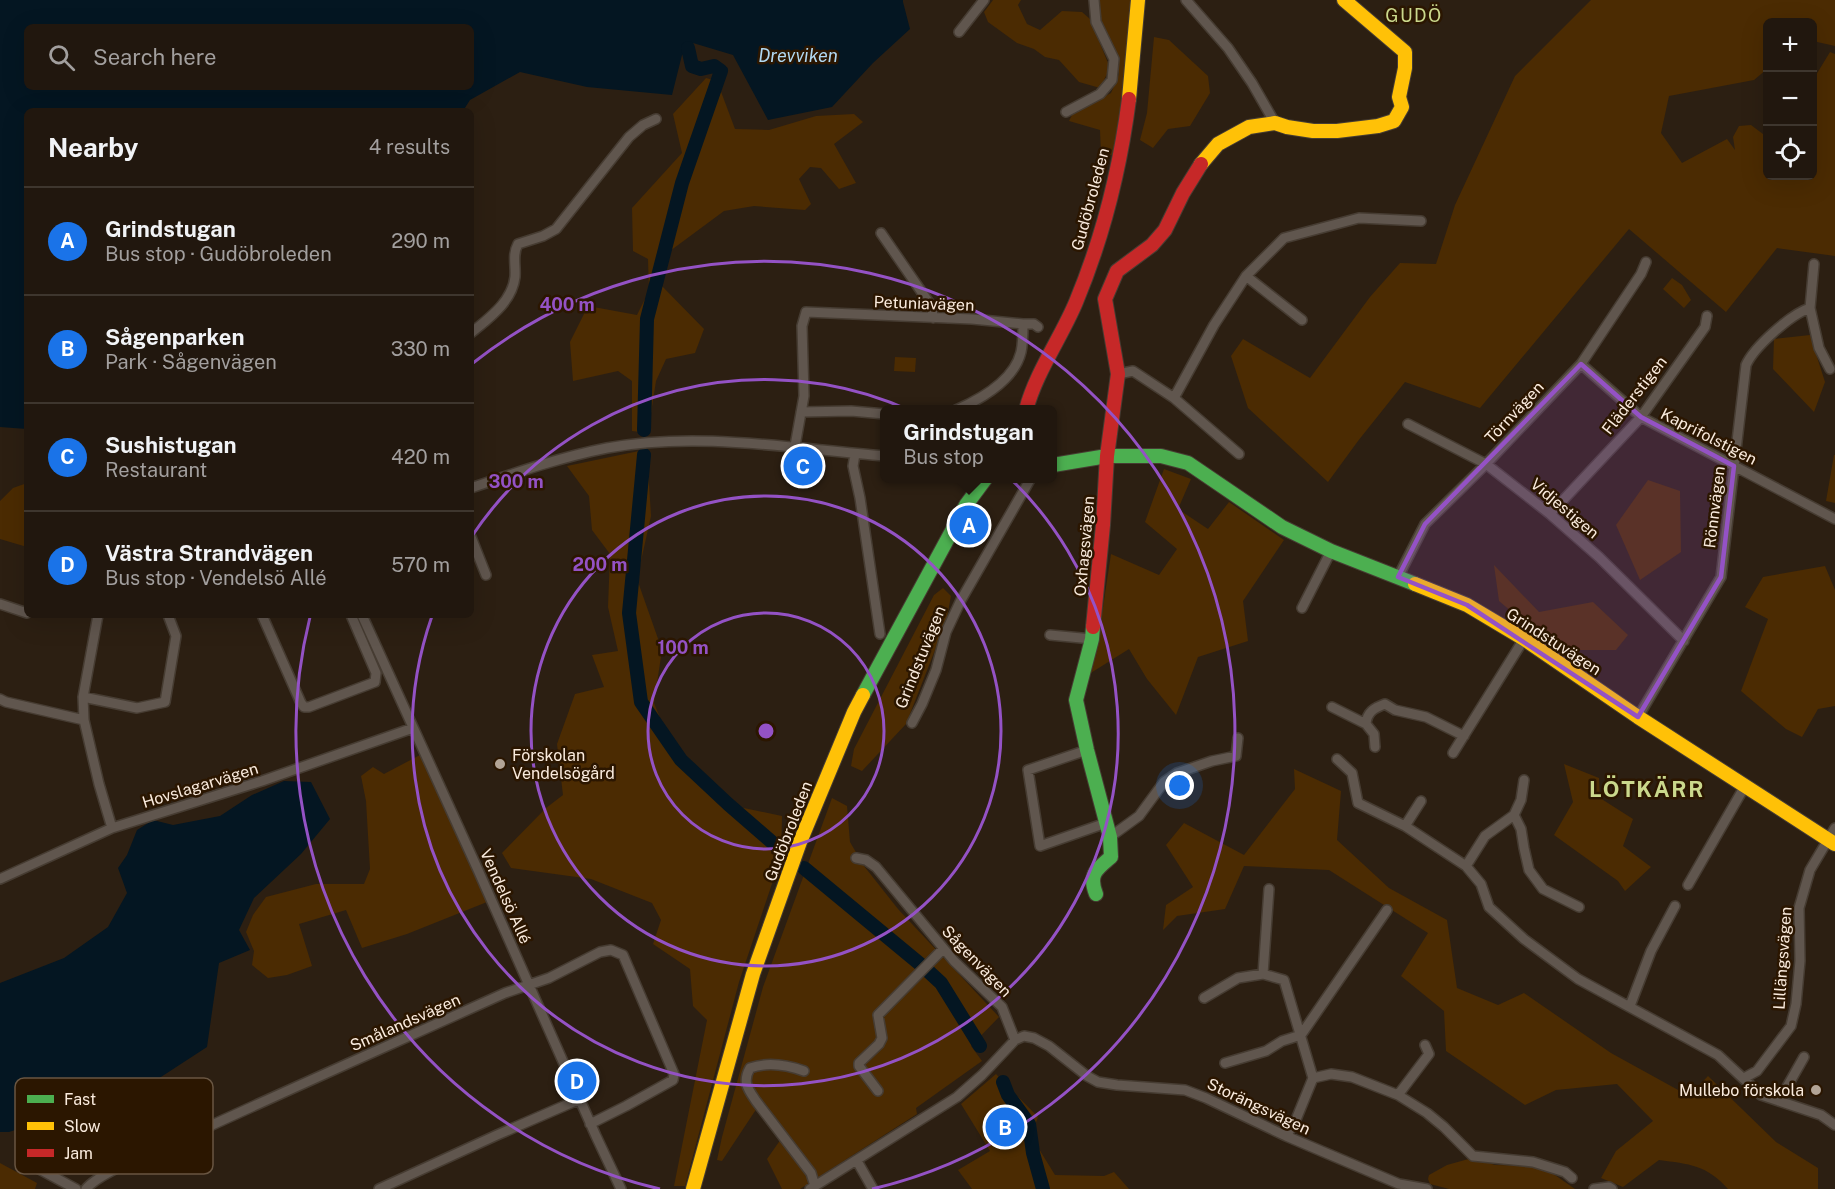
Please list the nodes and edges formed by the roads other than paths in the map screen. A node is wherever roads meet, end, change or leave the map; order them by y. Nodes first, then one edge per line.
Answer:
1 (984, 0) edge
2 (1094, 0) edge
3 (1138, 0) edge
4 (1186, 0) edge
5 (1344, 0) edge
6 (959, 32) dead end
7 (1066, 112) dead end
8 (656, 119) dead end
9 (1275, 123) junction
10 (1421, 220) dead end
11 (881, 233) dead end
12 (1646, 262) dead end
13 (1814, 264) dead end
14 (1246, 276) junction
15 (1810, 308) junction
16 (1707, 316) dead end
17 (933, 318) junction
18 (1302, 320) dead end
19 (1023, 324) junction
20 (1038, 327) dead end
21 (474, 330) edge
22 (1581, 364) junction
23 (1830, 369) dead end
24 (1118, 374) junction
25 (1030, 395) junction
26 (1174, 398) junction
27 (965, 405) edge
28 (1023, 405) edge
29 (1027, 405) edge
30 (801, 412) junction
31 (880, 414) edge
32 (1641, 417) junction
33 (1408, 424) dead end
34 (795, 446) junction
35 (855, 454) junction
36 (1239, 454) dead end
37 (880, 456) edge
38 (1107, 456) junction
39 (1057, 464) edge
40 (1486, 464) junction
41 (1734, 466) junction
42 (973, 483) edge
43 (982, 483) edge
44 (1028, 483) edge
45 (474, 487) edge
46 (966, 506) junction
47 (1550, 514) junction
48 (1835, 519) edge
49 (474, 545) edge
50 (1331, 551) junction
51 (486, 575) dead end
52 (1398, 577) junction
53 (0, 604) edge
54 (1302, 608) dead end
55 (24, 613) edge
56 (97, 618) edge
57 (169, 618) edge
58 (263, 618) edge
59 (352, 618) edge
60 (363, 618) edge
61 (880, 634) dead end
62 (1050, 635) dead end
63 (1092, 639) junction
64 (1524, 639) junction
65 (1684, 640) junction
66 (83, 697) junction
67 (0, 699) edge
68 (1332, 707) dead end
69 (1638, 717) junction
70 (84, 720) junction
71 (912, 723) dead end
72 (1366, 724) junction
73 (413, 728) junction
74 (1464, 735) junction
75 (1238, 738) dead end
76 (1375, 747) dead end
77 (1087, 750) junction
78 (1453, 753) dead end
79 (1337, 759) dead end
80 (1524, 780) dead end
81 (1745, 786) junction
82 (1420, 801) dead end
83 (1514, 815) junction
84 (1106, 823) junction
85 (1405, 826) junction
86 (112, 828) junction
87 (1110, 837) junction
88 (1833, 837) edge
89 (856, 858) dead end
90 (1466, 866) junction
91 (0, 879) edge
92 (1688, 885) dead end
93 (1269, 889) dead end
94 (1096, 894) dead end
95 (1675, 906) dead end
96 (1579, 907) dead end
97 (1387, 910) dead end
98 (943, 949) junction
99 (1263, 974) junction
100 (529, 985) junction
101 (1204, 998) dead end
102 (1630, 1006) junction
103 (1301, 1035) junction
104 (1015, 1040) junction
105 (1425, 1045) dead end
106 (1804, 1057) dead end
107 (1225, 1063) dead end
108 (804, 1071) dead end
109 (1313, 1078) junction
110 (1744, 1078) junction
111 (878, 1090) dead end
112 (1398, 1095) junction
113 (580, 1099) junction
114 (1779, 1101) junction
115 (590, 1124) junction
116 (213, 1125) edge
117 (1835, 1125) edge
118 (1286, 1136) junction
119 (857, 1161) junction
120 (48, 1174) edge
121 (108, 1174) edge
122 (1572, 1178) dead end
123 (813, 1187) edge
124 (76, 1189) edge
125 (86, 1189) edge
126 (379, 1189) edge
127 (621, 1189) edge
128 (693, 1189) edge
129 (873, 1189) edge
130 (1427, 1189) edge
131 (1594, 1189) edge
132 (1612, 1189) edge

1 - 6 street
2 - 7 street
3 - 25 street, Gudöbroleden
4 - 9 street
5 - 9 street
8 - 21 street
9 - 24 street, Oxhagsvägen
10 - 14 street
11 - 17 street
12 - 22 street, Törnvägen
13 - 15 street
14 - 18 street
14 - 26 street
15 - 23 street
15 - 41 street, Rönnvägen
16 - 32 street, Fläderstigen
17 - 19 street, Petuniavägen
17 - 30 street, Petuniavägen
19 - 20 street, Petuniavägen
19 - 27 street
22 - 32 street, Kaprifolstigen
22 - 40 street, Törnvägen
24 - 26 street
24 - 38 street, Oxhagsvägen
25 - 28 street, Gudöbroleden
25 - 29 street, Gudöbroleden
26 - 36 street
30 - 31 street
30 - 34 street, Petuniavägen
32 - 41 street, Kaprifolstigen
32 - 47 street, Fläderstigen
33 - 40 street, Vidjestigen
34 - 35 street
34 - 45 street
35 - 37 street
35 - 61 street
38 - 39 street, Grindstuvägen
38 - 50 street, Grindstuvägen
38 - 63 street, Oxhagsvägen
40 - 47 street, Vidjestigen
40 - 52 street, Törnvägen
41 - 48 street, Kaprifolstigen
41 - 65 street, Rönnvägen
42 - 46 street, Gudöbroleden
43 - 46 street, Gudöbroleden
44 - 71 street, Grindstuvägen
46 - 128 street, Gudöbroleden
47 - 65 street, Vidjestigen
49 - 51 street
50 - 52 street, Grindstuvägen
50 - 54 street
52 - 64 street, Grindstuvägen
53 - 55 street
56 - 66 street
57 - 66 street
58 - 59 street
60 - 73 street, Vendelsö Allé
62 - 63 street
63 - 77 street, Oxhagsvägen
64 - 69 street, Grindstuvägen
64 - 74 street
65 - 69 street, Rönnvägen
66 - 70 street
67 - 70 street
68 - 72 street
69 - 81 street, Grindstuvägen
70 - 86 street
72 - 74 street
72 - 76 street
73 - 86 street, Hovslagarvägen
73 - 100 street, Vendelsö Allé
74 - 78 street
75 - 87 street
77 - 84 street, Oxhagsvägen
77 - 84 street
79 - 85 street
80 - 83 street
81 - 88 street, Grindstuvägen
81 - 92 street
82 - 85 street
83 - 90 street
83 - 96 street
84 - 87 street, Oxhagsvägen
85 - 90 street
86 - 91 street, Hovslagarvägen
87 - 94 street, Oxhagsvägen
88 - 110 street, Lillängsvägen
89 - 98 street, Sågenvägen
90 - 102 street
93 - 99 street
95 - 102 street
97 - 103 street
98 - 104 street, Sågenvägen
98 - 111 street
99 - 101 street
99 - 103 street
100 - 113 street, Vendelsö Allé
100 - 115 street, Smålandsvägen
100 - 116 street, Smålandsvägen
102 - 110 street
103 - 107 street
103 - 109 street
104 - 118 street, Storängsvägen
104 - 119 street
105 - 112 street
106 - 114 street
108 - 123 street
109 - 112 street
109 - 118 street
110 - 114 street
112 - 122 street
113 - 115 street, Vendelsö Allé
113 - 126 street
114 - 117 street
115 - 127 street, Vendelsö Allé
118 - 130 street, Storängsvägen
119 - 123 street
119 - 129 street
120 - 124 street
121 - 125 street, Smålandsvägen
131 - 132 street

